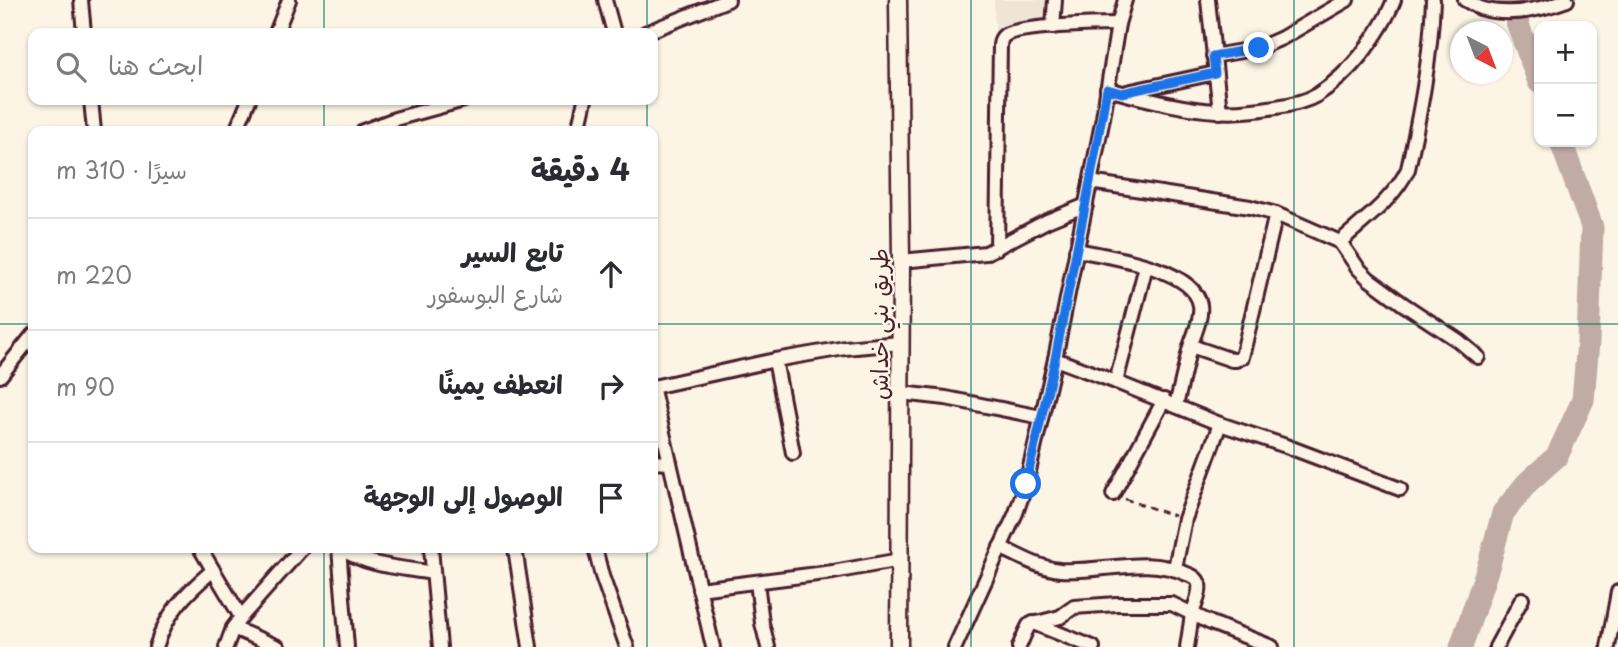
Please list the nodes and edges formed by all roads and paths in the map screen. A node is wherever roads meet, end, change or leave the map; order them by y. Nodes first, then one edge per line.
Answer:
1 (81, 0) edge
2 (289, 0) edge
3 (605, 0) edge
4 (728, 0) edge
5 (898, 0) edge
6 (1055, 0) edge
7 (1125, 0) edge
8 (1208, 0) edge
9 (1347, 0) edge
10 (1394, 0) edge
11 (1433, 0) edge
12 (1465, 0) edge
13 (1567, 0) edge
14 (1118, 24) junction
15 (1053, 27) junction
16 (84, 28) edge
17 (278, 28) edge
18 (613, 28) edge
19 (658, 28) edge
20 (1213, 56) junction
21 (1215, 73) junction
22 (1107, 89) junction
23 (1122, 93) junction
24 (91, 105) edge
25 (247, 105) edge
26 (446, 105) edge
27 (584, 105) edge
28 (1220, 112) junction
29 (94, 126) edge
30 (238, 126) edge
31 (376, 126) edge
32 (579, 126) edge
33 (1090, 182) junction
34 (1086, 205) junction
35 (1276, 214) junction
36 (1340, 242) junction
37 (997, 248) junction
38 (1076, 250) junction
39 (901, 261) junction
40 (1146, 265) junction
41 (28, 341) edge
42 (900, 343) junction
43 (1191, 346) junction
44 (1478, 357) dead end
45 (1055, 359) junction
46 (775, 360) junction
47 (0, 376) edge
48 (1116, 382) junction
49 (658, 387) edge
50 (901, 393) junction
51 (1170, 403) junction
52 (658, 410) edge
53 (1041, 417) junction
54 (1220, 424) junction
55 (793, 453) dead end
56 (658, 462) edge
57 (670, 463) junction
58 (1400, 489) dead end
59 (1114, 494) joint
60 (1185, 519) junction
61 (1000, 547) junction
62 (203, 553) edge
63 (298, 553) edge
64 (339, 553) edge
65 (349, 553) edge
66 (431, 553) edge
67 (516, 553) edge
68 (596, 553) edge
69 (900, 560) junction
70 (1175, 568) junction
71 (212, 571) junction
72 (433, 573) junction
73 (757, 582) junction
74 (699, 589) junction
75 (1618, 592) edge
76 (1522, 599) dead end
77 (1192, 613) junction
78 (237, 623) junction
79 (1033, 623) junction
80 (156, 647) edge
81 (226, 647) edge
82 (278, 647) edge
83 (347, 647) edge
84 (440, 647) edge
85 (530, 647) edge
86 (627, 647) edge
87 (713, 647) edge
88 (768, 647) edge
89 (899, 647) edge
90 (955, 647) edge
91 (1019, 647) edge
92 (1093, 647) edge
93 (1187, 647) edge
94 (1272, 647) edge
95 (1496, 647) edge
96 (1608, 647) edge

1 - 16 street
2 - 17 street
3 - 18 street
4 - 19 street
5 - 39 main road, طريق بني خداش
6 - 15 street
7 - 14 street
8 - 20 street
9 - 20 street
10 - 28 street
11 - 36 street
12 - 13 street
14 - 15 street
14 - 22 street
15 - 37 street
20 - 21 street
21 - 23 street
21 - 28 street
22 - 23 street
22 - 33 street
23 - 28 street
24 - 29 street
25 - 30 street
26 - 31 street
27 - 32 street
33 - 34 street
33 - 35 street
34 - 37 street
34 - 38 street
35 - 36 street
35 - 43 street
36 - 44 street
37 - 39 street
38 - 40 street
38 - 45 street
39 - 42 main road, طريق بني خداش
40 - 43 street
40 - 48 street
41 - 47 street
42 - 46 street
42 - 50 main road, طريق بني خداش
43 - 51 street
45 - 48 street
45 - 53 street
46 - 49 street
46 - 55 street
48 - 51 street
50 - 53 street
50 - 69 main road, طريق بني خداش
51 - 54 street
51 - 59 street
52 - 57 street
53 - 61 street
54 - 58 street
54 - 60 street
56 - 57 street
57 - 74 street
59 - 60 path
60 - 70 street
61 - 70 street
61 - 90 street
62 - 71 street
63 - 78 street
64 - 83 street
65 - 72 street
66 - 72 street
67 - 85 street
68 - 86 street
69 - 73 street
69 - 89 main road, طريق بني خداش
70 - 77 street
71 - 78 street
71 - 80 street
72 - 84 street
73 - 74 street
73 - 88 street
74 - 87 street
75 - 96 street
76 - 95 street
77 - 79 street
77 - 93 street
77 - 94 street
78 - 81 street
78 - 82 street
79 - 91 street
79 - 92 street

